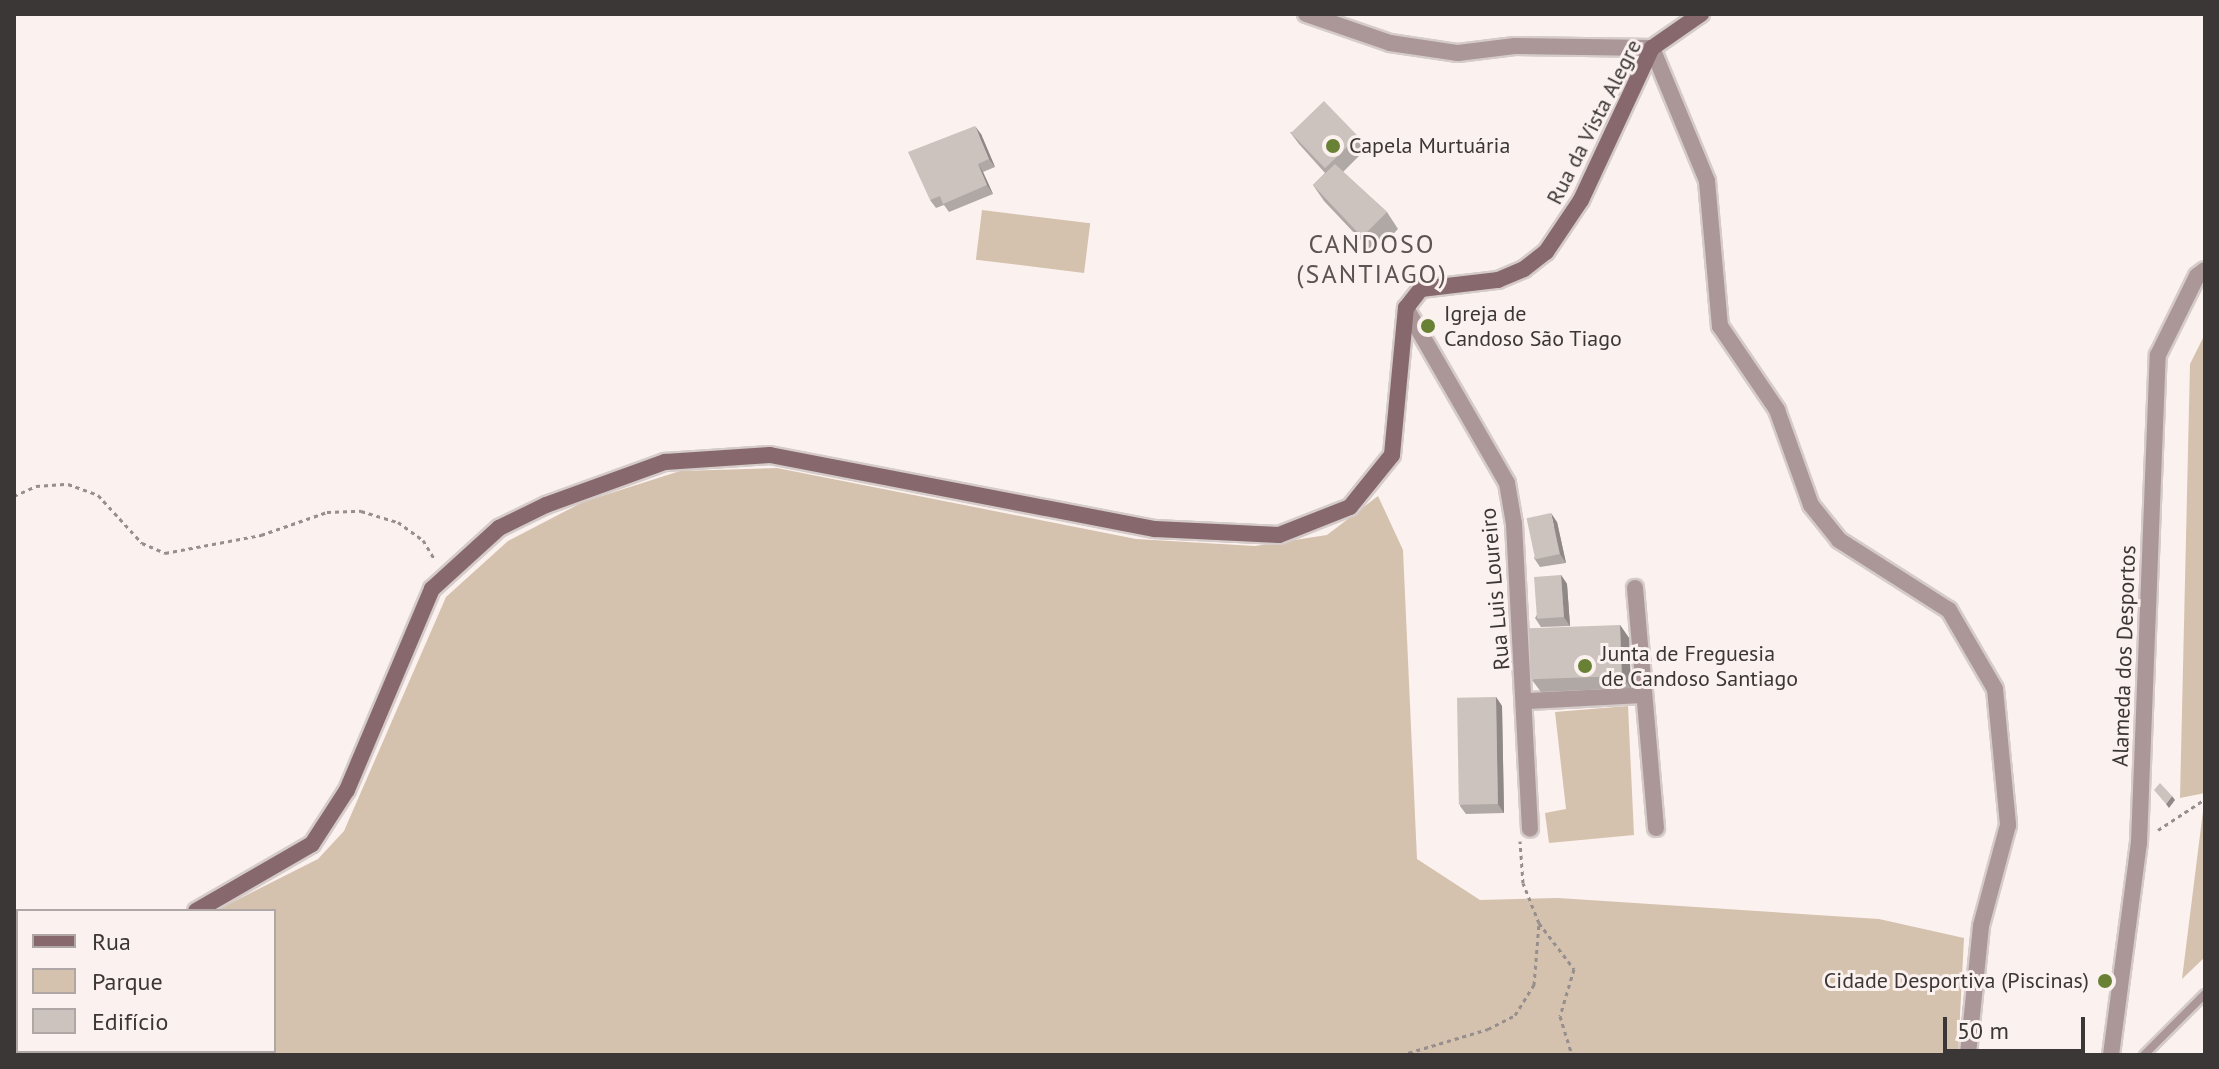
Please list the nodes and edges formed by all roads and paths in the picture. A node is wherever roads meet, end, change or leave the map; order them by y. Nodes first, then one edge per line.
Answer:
1 (1306, 14) edge
2 (1701, 14) edge
3 (1652, 48) junction
4 (2205, 270) edge
5 (1406, 308) junction
6 (14, 496) edge
7 (445, 578) junction
8 (1635, 588) dead end
9 (1644, 695) junction
10 (1526, 701) junction
11 (2205, 799) edge
12 (1656, 828) dead end
13 (1530, 829) joint
14 (2139, 843) junction
15 (199, 909) edge
16 (1539, 923) junction
17 (2205, 994) edge
18 (1401, 1055) edge
19 (1572, 1055) edge
20 (1968, 1055) edge
21 (2111, 1055) edge
22 (2144, 1055) edge

1 - 3 street
2 - 3 street, Rua da Vista Alegre
3 - 5 street, Rua da Vista Alegre
3 - 20 street
4 - 14 street, Alameda dos Desportos
5 - 7 street
5 - 10 street, Rua Luis Loureiro
6 - 7 path
7 - 15 street
8 - 9 street
9 - 10 street
9 - 12 street
10 - 13 street, Rua Luis Loureiro
11 - 14 path
13 - 16 path
14 - 21 street, Alameda dos Desportos
16 - 18 path
16 - 19 path
17 - 22 lane

